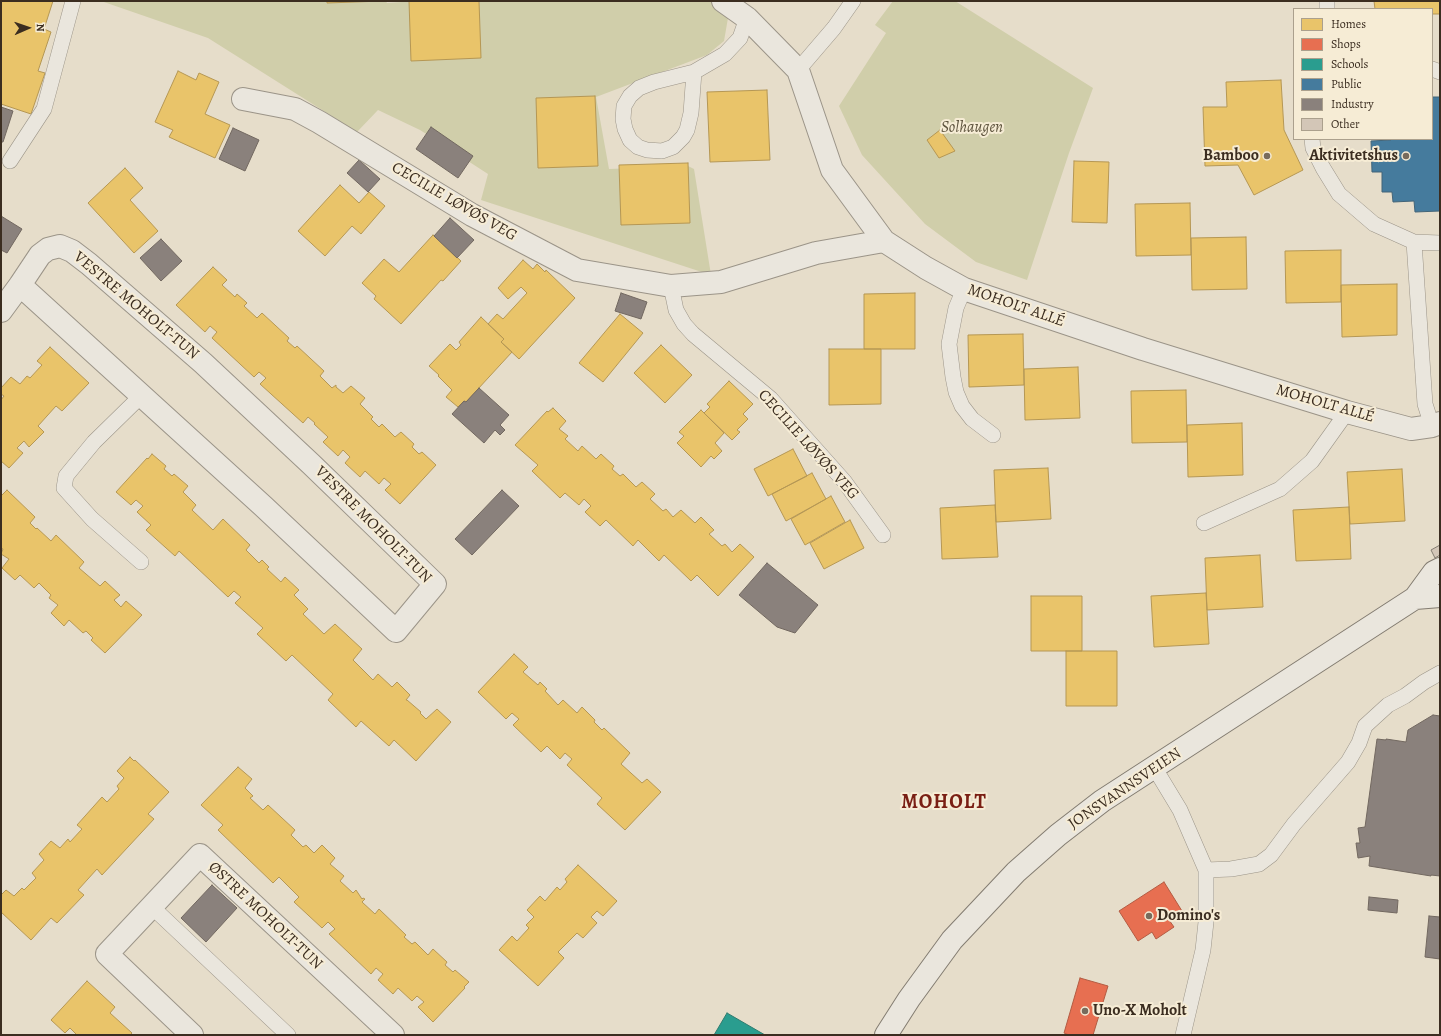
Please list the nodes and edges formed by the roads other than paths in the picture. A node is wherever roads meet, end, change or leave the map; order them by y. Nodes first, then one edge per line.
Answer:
1 (73, 1) edge
2 (723, 1) edge
3 (853, 1) edge
4 (747, 18) junction
5 (798, 70) junction
6 (694, 72) junction
7 (243, 99) dead end
8 (1312, 140) edge
9 (10, 161) dead end
10 (884, 241) junction
11 (1414, 242) junction
12 (1440, 243) edge
13 (20, 285) junction
14 (671, 286) junction
15 (964, 289) junction
16 (1, 310) edge
17 (141, 396) junction
18 (1347, 412) junction
19 (1436, 425) edge
20 (993, 435) dead end
21 (1204, 523) dead end
22 (883, 535) dead end
23 (141, 562) dead end
24 (1440, 569) edge
25 (1440, 596) edge
26 (1415, 598) junction
27 (1440, 674) edge
28 (1154, 768) junction
29 (1206, 870) junction
30 (151, 906) junction
31 (192, 1035) edge
32 (288, 1035) edge
33 (393, 1035) edge
34 (886, 1035) edge
35 (1183, 1035) edge

1 - 9 lane
2 - 4 street, MOHOLT ALLÉ
3 - 5 lane
4 - 5 street, MOHOLT ALLÉ
4 - 6 lane
5 - 10 street, MOHOLT ALLÉ
6 - 6 lane
7 - 14 street, CECILIE LØVØS VEG
8 - 11 lane
10 - 14 street, CECILIE LØVØS VEG
10 - 15 street, MOHOLT ALLÉ
11 - 12 lane
11 - 19 lane
13 - 16 street
13 - 17 street, VESTRE MOHOLT-TUN
13 - 17 street, VESTRE MOHOLT-TUN
14 - 22 lane, CECILIE LØVØS VEG
15 - 18 street, MOHOLT ALLÉ
15 - 20 lane
17 - 23 lane
18 - 19 street, MOHOLT ALLÉ
18 - 21 lane
24 - 26 street, JONSVANNSVEIEN
25 - 26 street, JONSVANNSVEIEN
26 - 28 street, JONSVANNSVEIEN
27 - 29 lane
28 - 29 lane
28 - 34 street, JONSVANNSVEIEN
29 - 35 lane
30 - 31 street, ØSTRE MOHOLT-TUN
30 - 32 lane
30 - 33 street, ØSTRE MOHOLT-TUN

